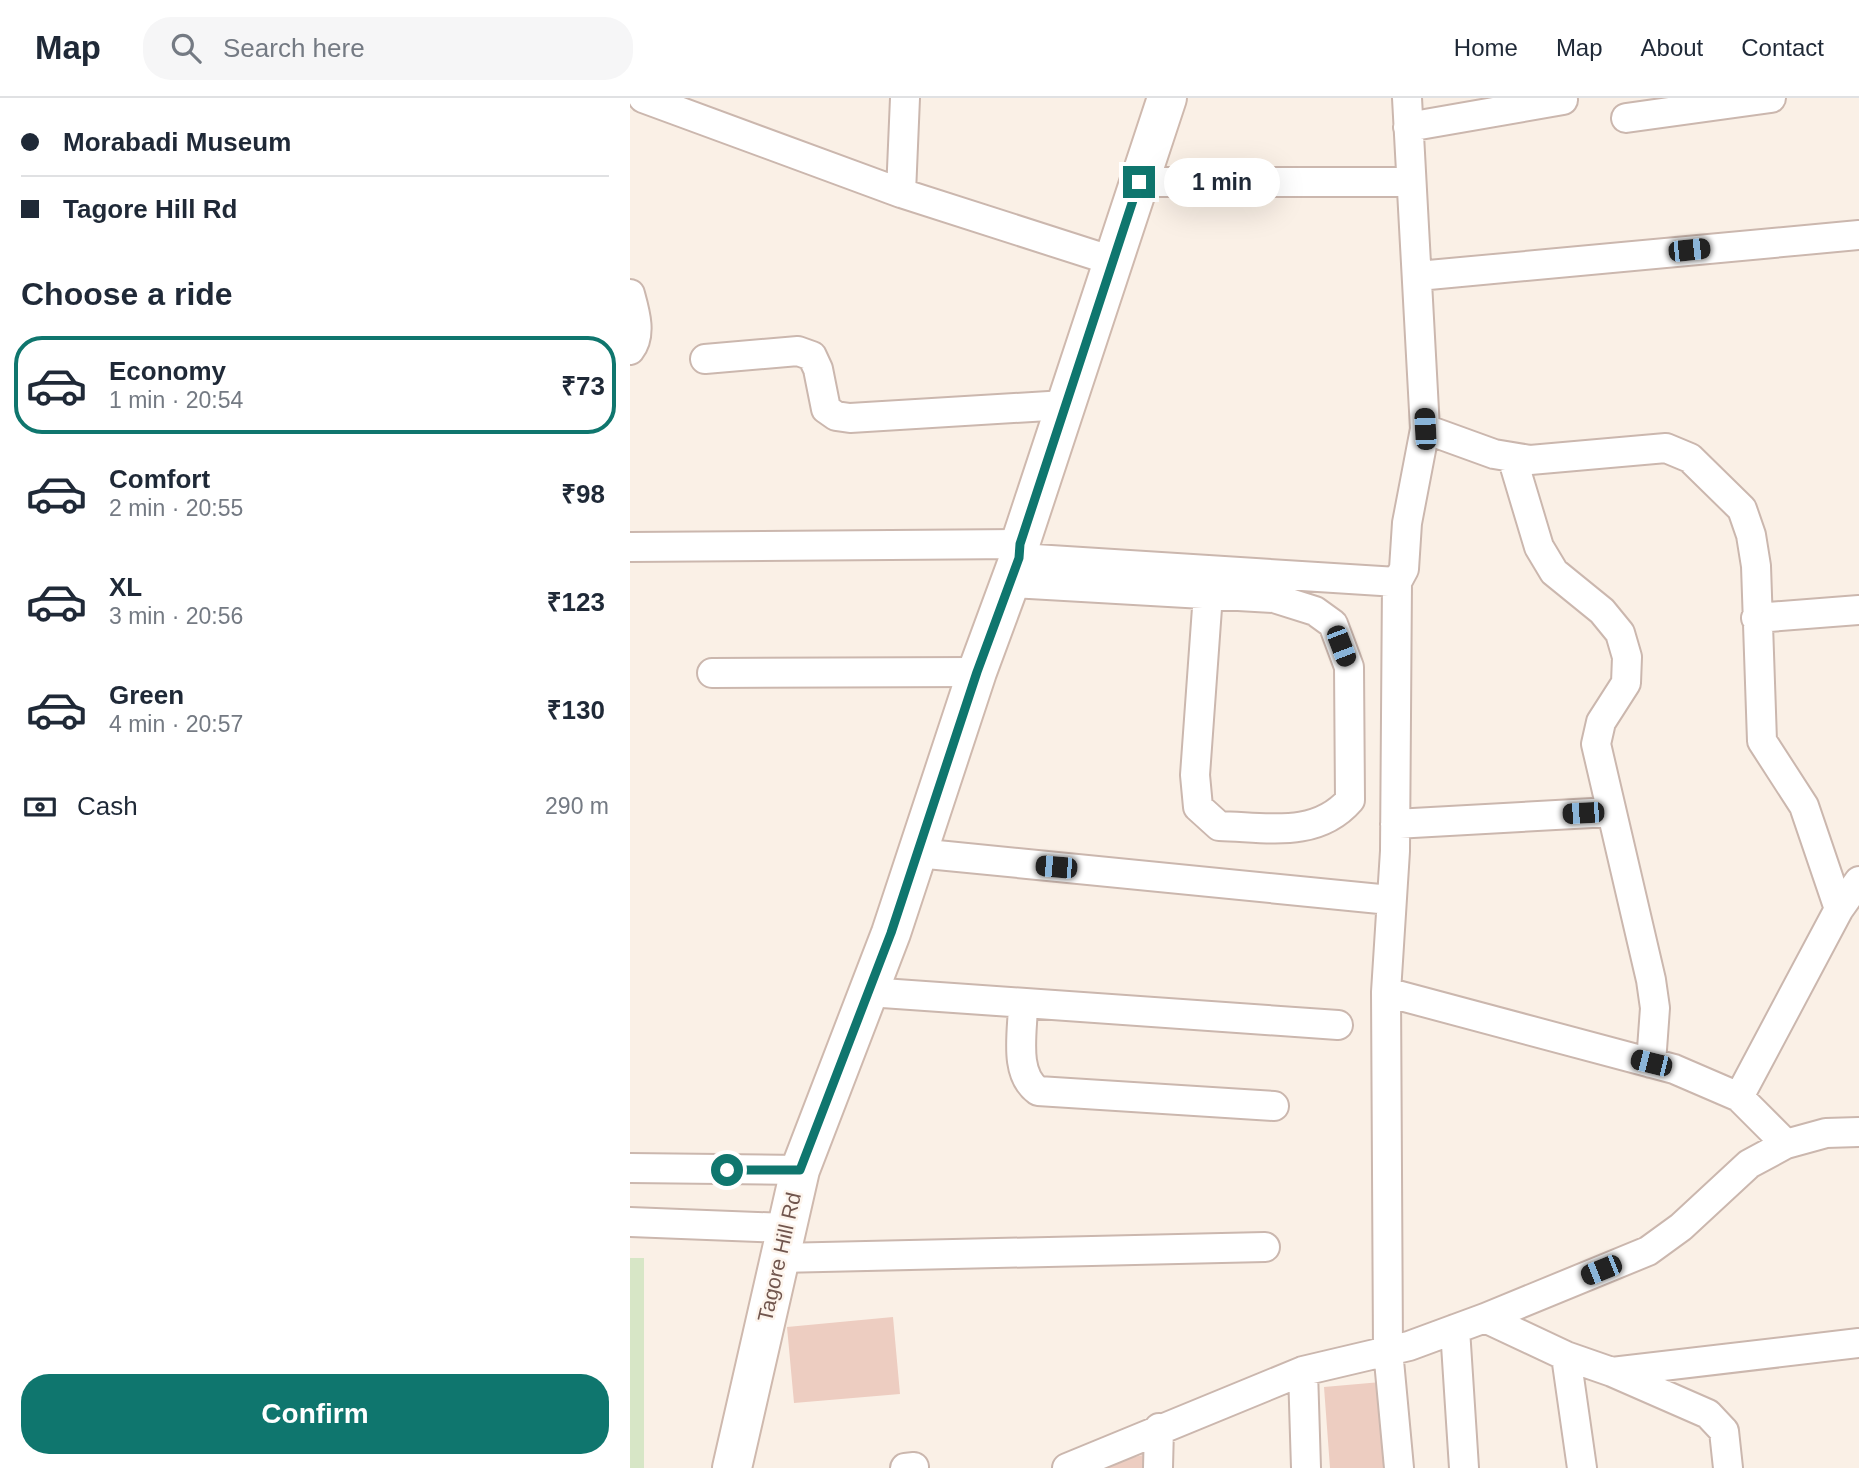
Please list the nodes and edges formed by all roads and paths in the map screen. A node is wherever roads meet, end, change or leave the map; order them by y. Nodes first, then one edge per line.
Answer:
1 (643, 98) edge
2 (905, 98) edge
3 (1167, 98) edge
4 (1407, 98) edge
5 (1772, 98) edge
6 (1563, 100) edge
7 (1626, 118) dead end
8 (1408, 127) junction
9 (1139, 182) junction
10 (1411, 182) junction
11 (901, 192) junction
12 (1859, 235) edge
13 (1113, 261) junction
14 (1418, 276) junction
15 (630, 294) edge
16 (630, 350) edge
17 (705, 359) dead end
18 (1066, 405) junction
19 (1425, 429) junction
20 (1512, 457) junction
21 (630, 547) edge
22 (1016, 562) junction
23 (1397, 582) junction
24 (1208, 594) junction
25 (1859, 610) edge
26 (1756, 618) junction
27 (977, 672) junction
28 (712, 673) dead end
29 (1610, 812) junction
30 (1395, 824) junction
31 (917, 853) junction
32 (1859, 881) edge
33 (1390, 900) junction
34 (1839, 909) junction
35 (868, 992) junction
36 (1386, 992) junction
37 (1023, 1003) junction
38 (1338, 1025) dead end
39 (1651, 1063) junction
40 (1739, 1097) junction
41 (1274, 1106) dead end
42 (1859, 1132) edge
43 (1786, 1144) junction
44 (630, 1168) edge
45 (800, 1170) junction
46 (630, 1222) edge
47 (783, 1243) junction
48 (1265, 1247) dead end
49 (1485, 1318) junction
50 (1455, 1329) junction
51 (1859, 1343) edge
52 (1388, 1350) junction
53 (1566, 1356) junction
54 (1303, 1371) junction
55 (1612, 1371) junction
56 (1159, 1428) junction
57 (732, 1468) edge
58 (1067, 1468) edge
59 (1158, 1468) edge
60 (1306, 1468) edge
61 (1399, 1468) edge
62 (1464, 1468) edge
63 (1582, 1468) edge
64 (1728, 1468) edge

1 - 11 street
2 - 11 street
3 - 9 main road, Tagore Hill Rd
4 - 8 street
5 - 7 street
6 - 8 street
8 - 10 street
9 - 10 street
9 - 13 main road, Tagore Hill Rd
10 - 14 street
11 - 13 street
12 - 14 street
13 - 18 main road, Tagore Hill Rd
14 - 19 street
15 - 16 street
17 - 18 street
18 - 22 main road, Tagore Hill Rd
19 - 20 street
19 - 23 street
20 - 26 street
20 - 29 street
21 - 22 street
22 - 23 street
22 - 24 street
22 - 27 main road, Tagore Hill Rd
23 - 30 street
24 - 24 street
25 - 26 street
26 - 34 street
27 - 28 street
27 - 31 main road, Tagore Hill Rd
29 - 30 street
29 - 39 street
30 - 33 street
31 - 33 street
31 - 35 main road, Tagore Hill Rd
32 - 34 street
33 - 36 street
34 - 40 street
35 - 37 street
35 - 45 main road, Tagore Hill Rd
36 - 39 street
36 - 52 street
37 - 38 street
37 - 41 street
39 - 40 street
40 - 43 street
42 - 43 street
43 - 49 street
44 - 45 street
45 - 47 main road, Tagore Hill Rd
46 - 47 street
47 - 48 street
47 - 57 main road, Tagore Hill Rd
49 - 50 street
49 - 53 street
50 - 52 street
50 - 62 street
51 - 55 street
52 - 54 street
52 - 61 street
53 - 55 street
53 - 63 street
54 - 56 street
54 - 60 street
55 - 64 street
56 - 58 street
56 - 59 street

